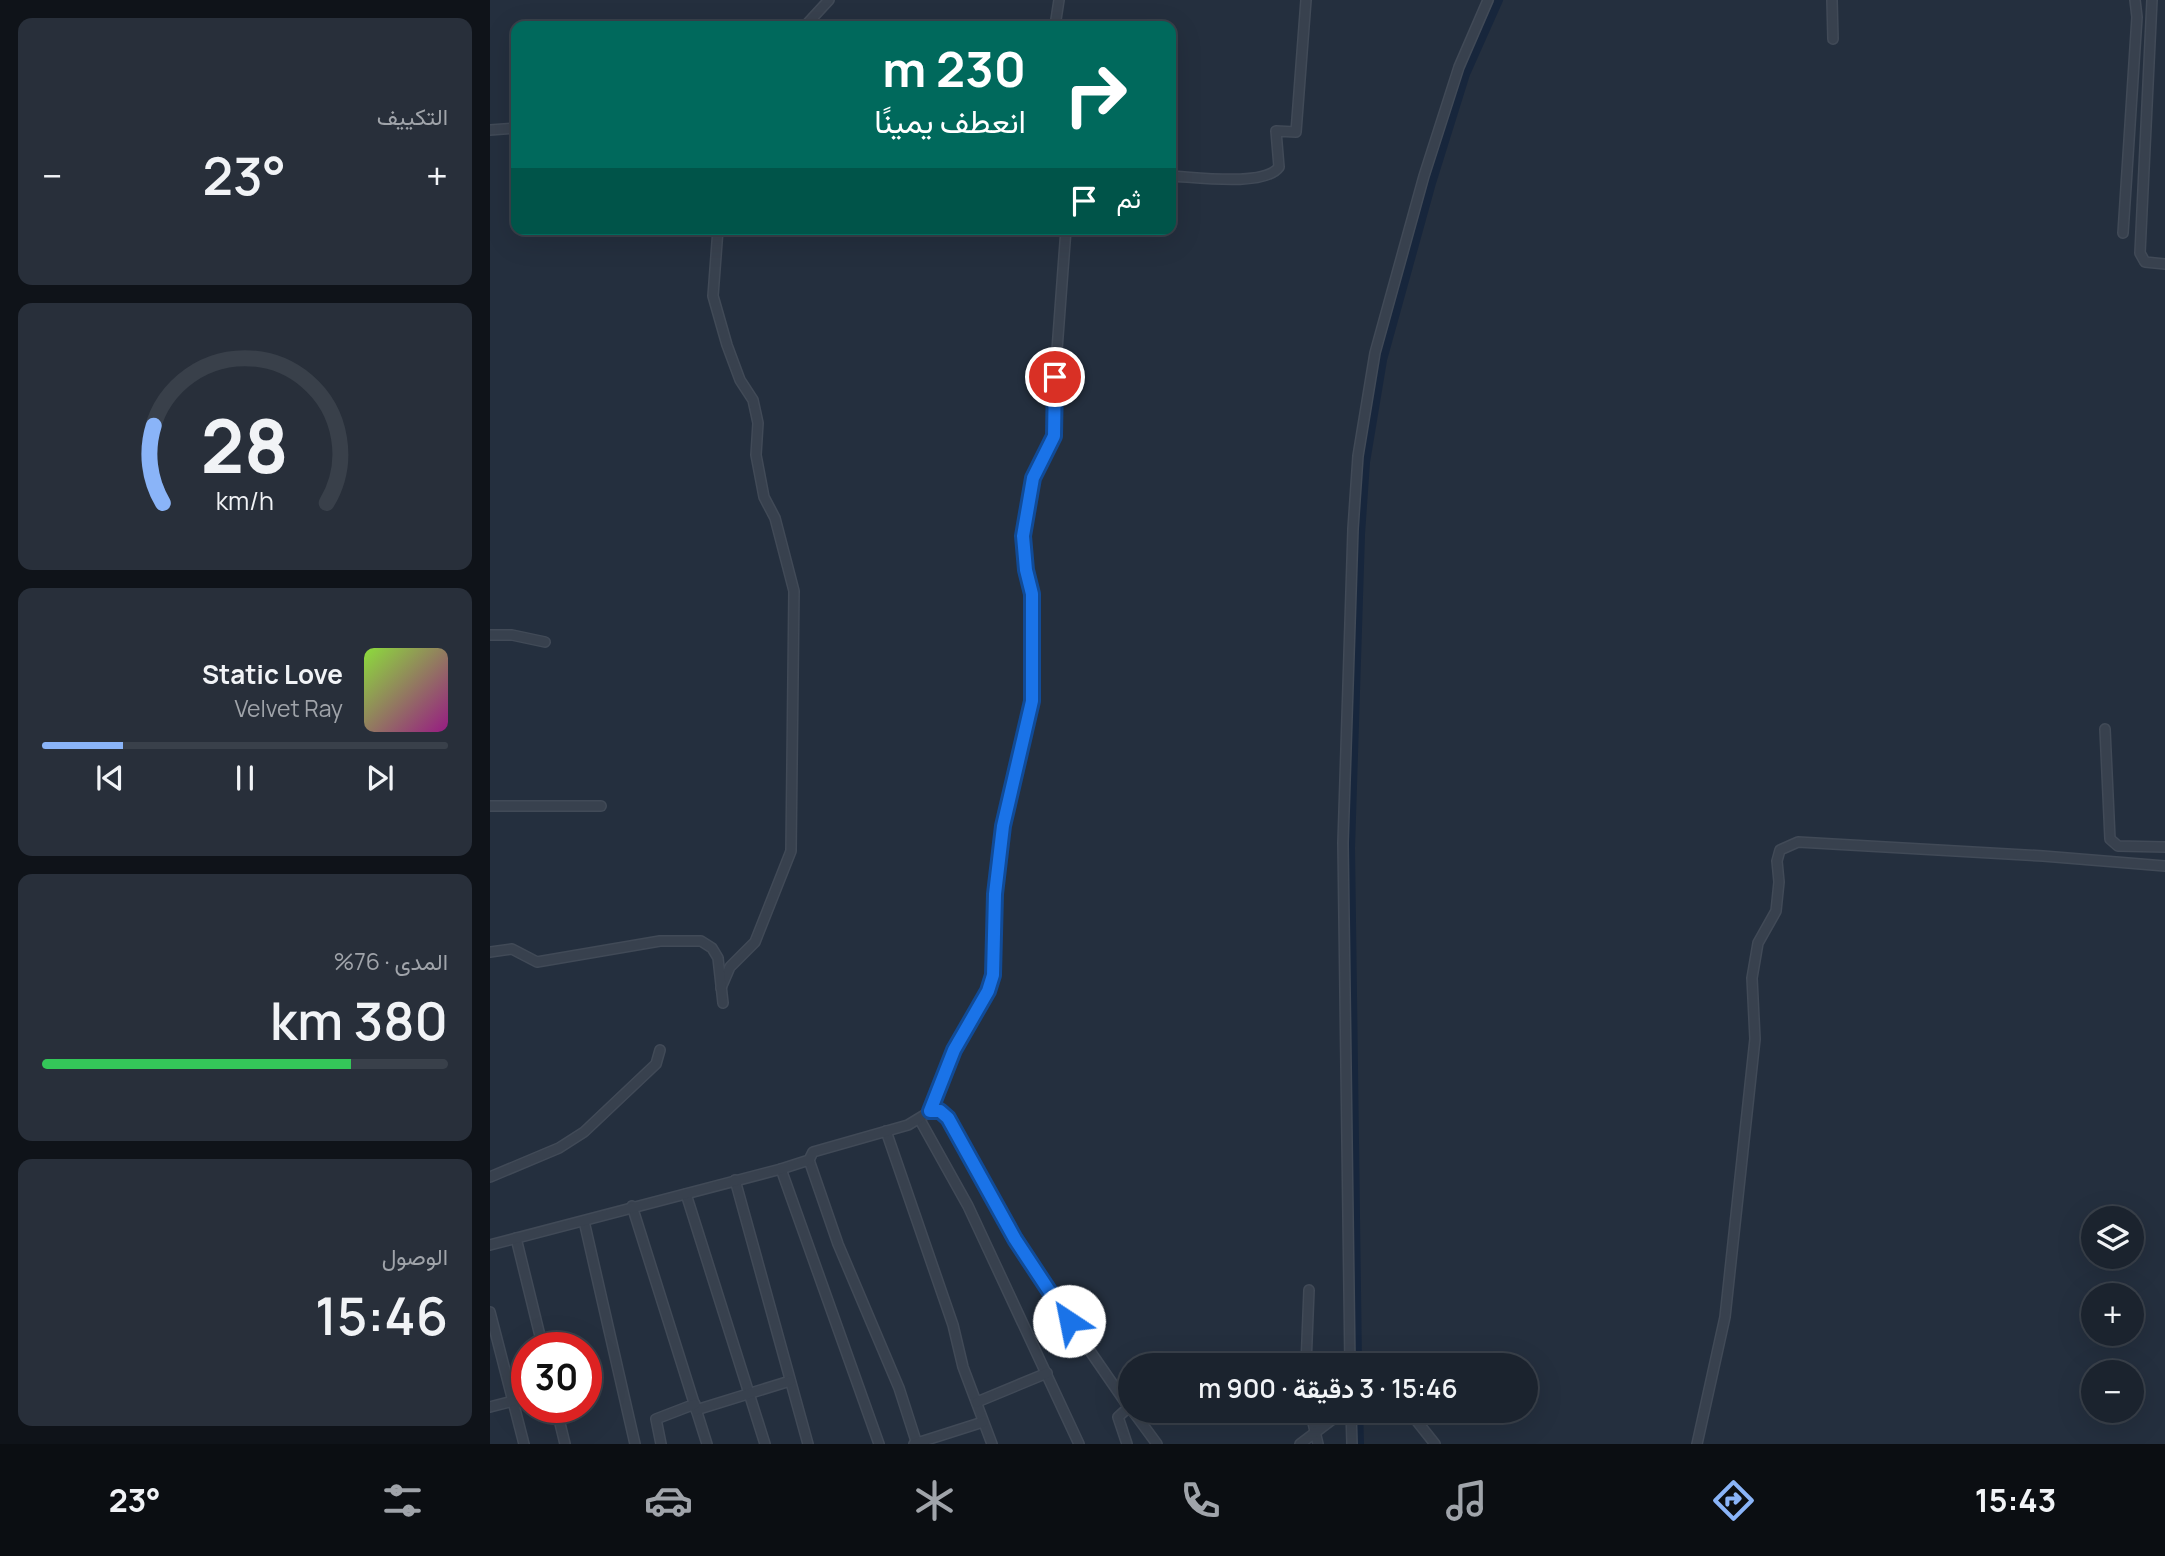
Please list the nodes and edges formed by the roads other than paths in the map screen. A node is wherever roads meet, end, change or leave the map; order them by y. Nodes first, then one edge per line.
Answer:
1 (829, 0) edge
2 (1059, 0) edge
3 (1306, 0) edge
4 (1488, 0) edge
5 (1832, 0) edge
6 (2135, 0) edge
7 (2152, 0) edge
8 (810, 21) edge
9 (1056, 21) edge
10 (1833, 39) dead end
11 (511, 128) edge
12 (490, 130) edge
13 (1176, 176) edge
14 (2123, 233) dead end
15 (718, 235) edge
16 (1066, 235) edge
17 (2165, 264) edge
18 (490, 635) edge
19 (545, 642) dead end
20 (2105, 729) dead end
21 (490, 806) edge
22 (601, 806) dead end
23 (2165, 847) edge
24 (2165, 866) edge
25 (490, 953) edge
26 (721, 988) junction
27 (723, 1003) dead end
28 (660, 1050) dead end
29 (930, 1111) junction
30 (920, 1120) junction
31 (886, 1131) junction
32 (809, 1160) junction
33 (781, 1169) junction
34 (490, 1177) edge
35 (735, 1181) junction
36 (686, 1194) junction
37 (632, 1206) junction
38 (584, 1221) junction
39 (516, 1238) junction
40 (490, 1245) edge
41 (1309, 1290) dead end
42 (490, 1312) edge
43 (539, 1332) edge
44 (1306, 1353) edge
45 (1350, 1353) edge
46 (1047, 1374) junction
47 (790, 1381) junction
48 (1118, 1390) edge
49 (511, 1393) edge
50 (748, 1394) junction
51 (511, 1401) edge
52 (977, 1402) junction
53 (490, 1406) edge
54 (696, 1407) junction
55 (983, 1422) junction
56 (519, 1423) edge
57 (560, 1423) edge
58 (1120, 1423) edge
59 (1141, 1423) edge
60 (1314, 1423) edge
61 (1328, 1423) edge
62 (1351, 1423) edge
63 (1418, 1423) edge
64 (1316, 1432) junction
65 (524, 1444) edge
66 (565, 1444) edge
67 (635, 1444) edge
68 (661, 1444) edge
69 (707, 1444) edge
70 (765, 1444) edge
71 (808, 1444) edge
72 (878, 1444) edge
73 (916, 1444) edge
74 (992, 1444) edge
75 (1079, 1444) edge
76 (1127, 1444) edge
77 (1157, 1444) edge
78 (1300, 1444) edge
79 (1318, 1444) edge
80 (1352, 1444) edge
81 (1435, 1444) edge
82 (1697, 1444) edge

1 - 8 street
2 - 9 street
3 - 13 street
4 - 45 street
5 - 10 street
6 - 14 street
7 - 17 street
11 - 12 street
15 - 26 street
16 - 29 street
18 - 19 street
20 - 23 street
21 - 22 street
24 - 82 street
25 - 26 street
26 - 27 street
28 - 34 street
29 - 30 street
29 - 48 street
30 - 31 street
30 - 46 street
31 - 32 street
31 - 52 street
32 - 33 street
32 - 73 street
33 - 35 street
33 - 72 street
35 - 36 street
35 - 47 street
36 - 37 street
36 - 50 street
37 - 38 street
37 - 54 street
38 - 39 street
38 - 67 street
39 - 40 street
39 - 43 street
41 - 44 street
42 - 49 street
46 - 52 street
46 - 75 street
47 - 50 street
47 - 71 street
50 - 54 street
50 - 70 street
51 - 53 street
52 - 55 street
54 - 68 street
54 - 69 street
55 - 73 street
55 - 74 street
56 - 65 street
57 - 66 street
58 - 76 street
59 - 77 street
60 - 64 street
61 - 64 street
62 - 80 street
63 - 81 street
64 - 78 street
64 - 79 street

